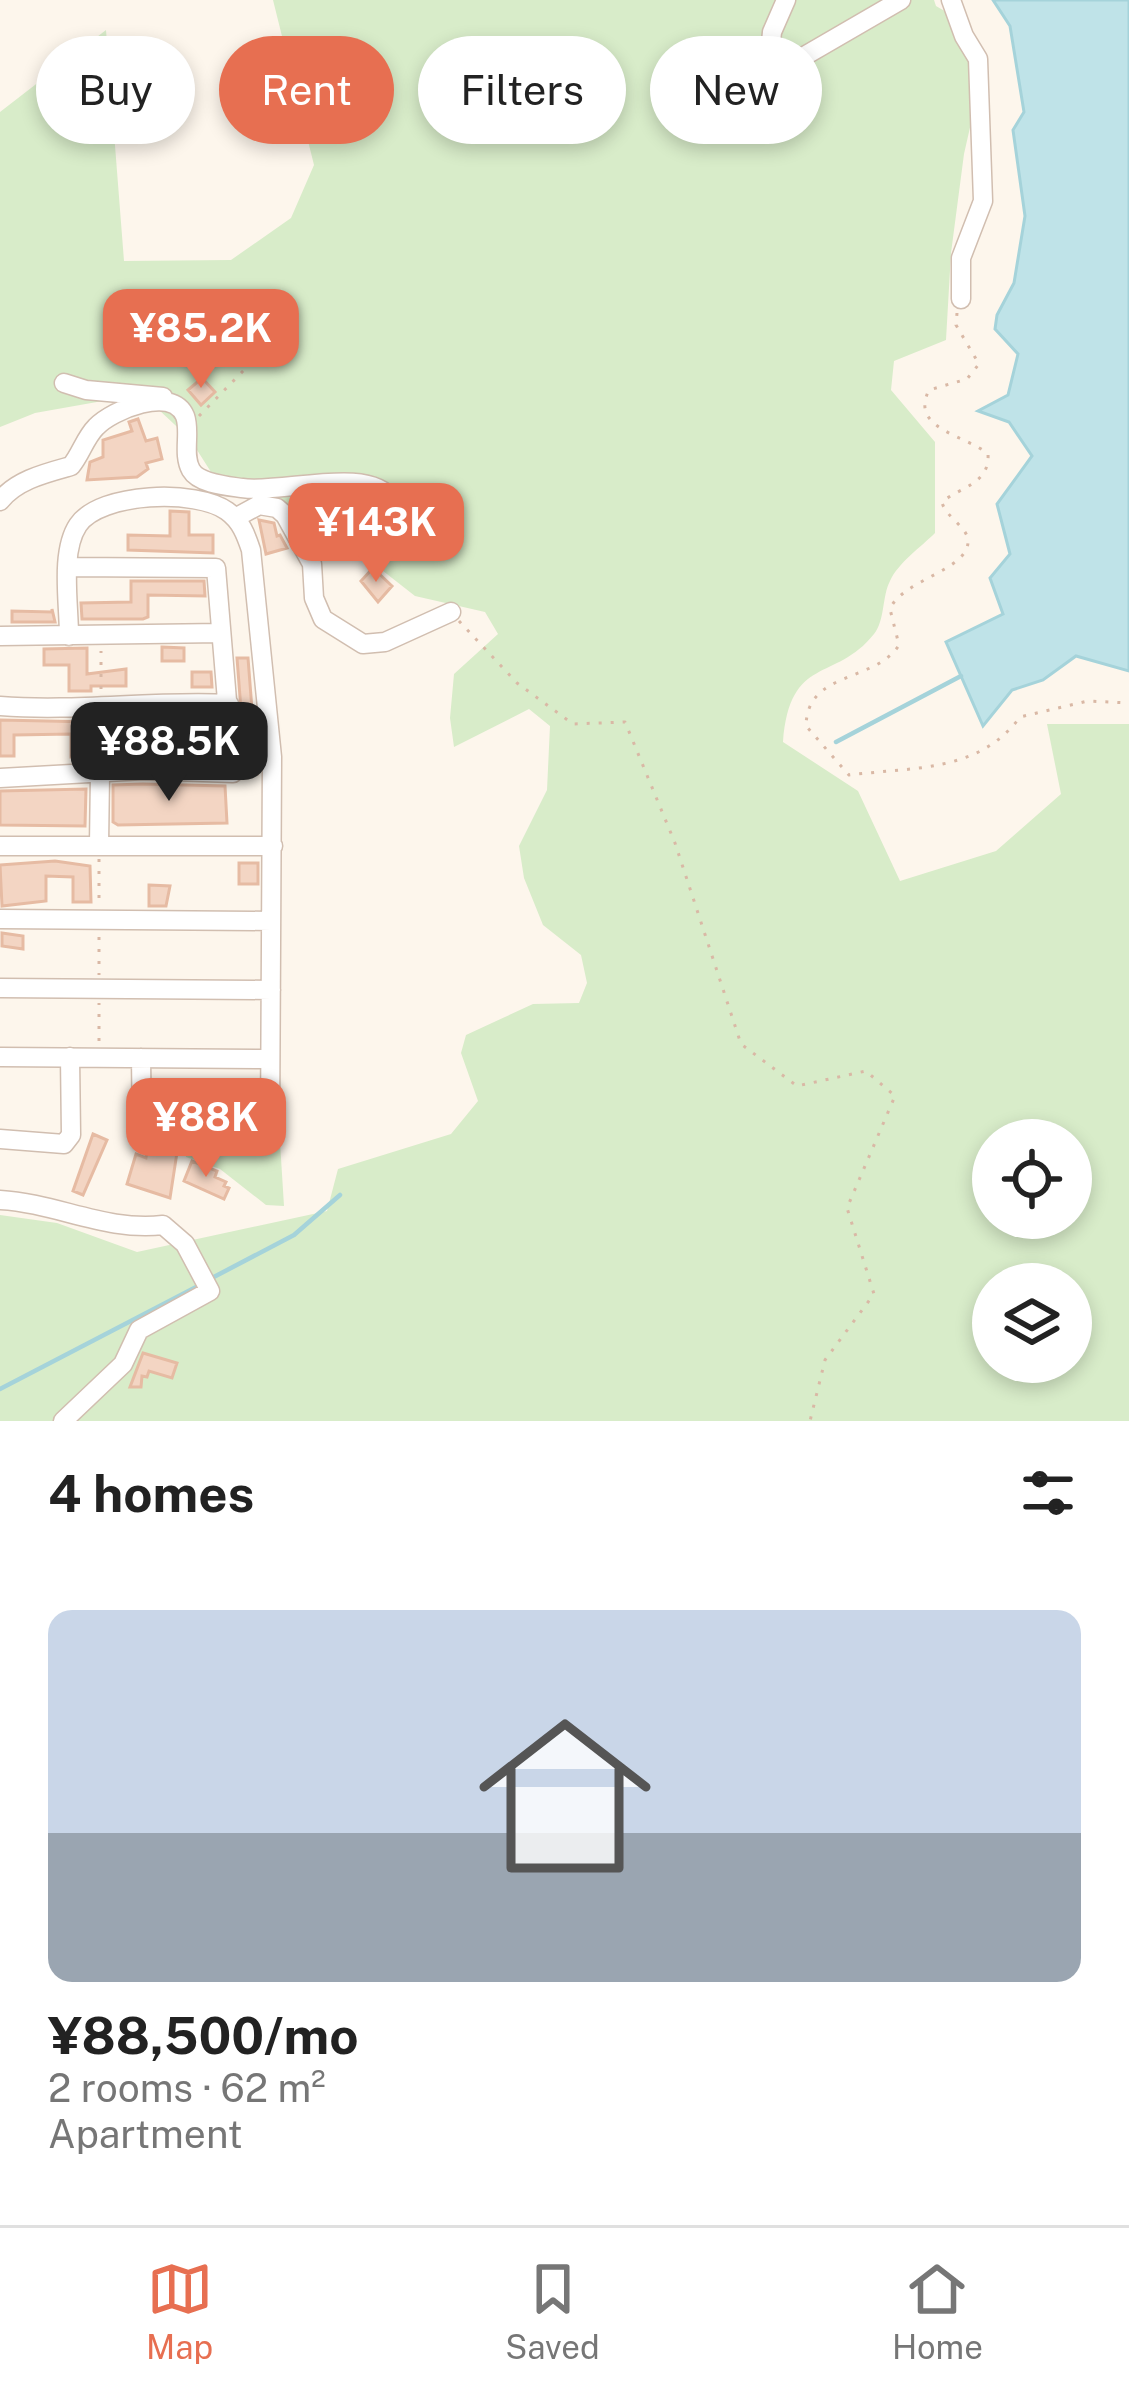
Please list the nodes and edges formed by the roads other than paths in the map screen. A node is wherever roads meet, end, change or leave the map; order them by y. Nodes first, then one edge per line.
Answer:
1 (787, 0) edge
2 (901, 0) edge
3 (951, 0) edge
4 (961, 299) road end
5 (64, 383) dead end
6 (165, 401) junction
7 (0, 501) edge
8 (235, 518) junction
9 (376, 552) dead end
10 (69, 567) junction
11 (451, 612) road end
12 (258, 621) junction
13 (220, 629) junction
14 (0, 636) edge
15 (68, 636) junction
16 (229, 704) junction
17 (0, 706) edge
18 (100, 775) junction
19 (0, 778) edge
20 (99, 845) junction
21 (0, 846) edge
22 (274, 846) junction
23 (0, 919) edge
24 (271, 921) junction
25 (0, 988) edge
26 (271, 990) junction
27 (0, 1057) edge
28 (70, 1057) junction
29 (141, 1058) junction
30 (270, 1059) junction
31 (0, 1139) edge
32 (0, 1200) edge
33 (63, 1421) edge

1 - 2 street
3 - 4 street
5 - 6 street
6 - 7 street
6 - 9 street
8 - 10 street
8 - 11 street
8 - 12 street
10 - 13 street
10 - 15 street
12 - 13 street
12 - 22 street
13 - 15 street
13 - 16 street
14 - 15 street
16 - 17 street
16 - 18 street
18 - 19 street
18 - 20 street
20 - 21 street
20 - 22 street
22 - 24 street
23 - 24 street
24 - 26 street
25 - 26 street
26 - 30 street
27 - 28 street
28 - 29 street
28 - 31 street
29 - 30 street
29 - 30 street
32 - 33 street

